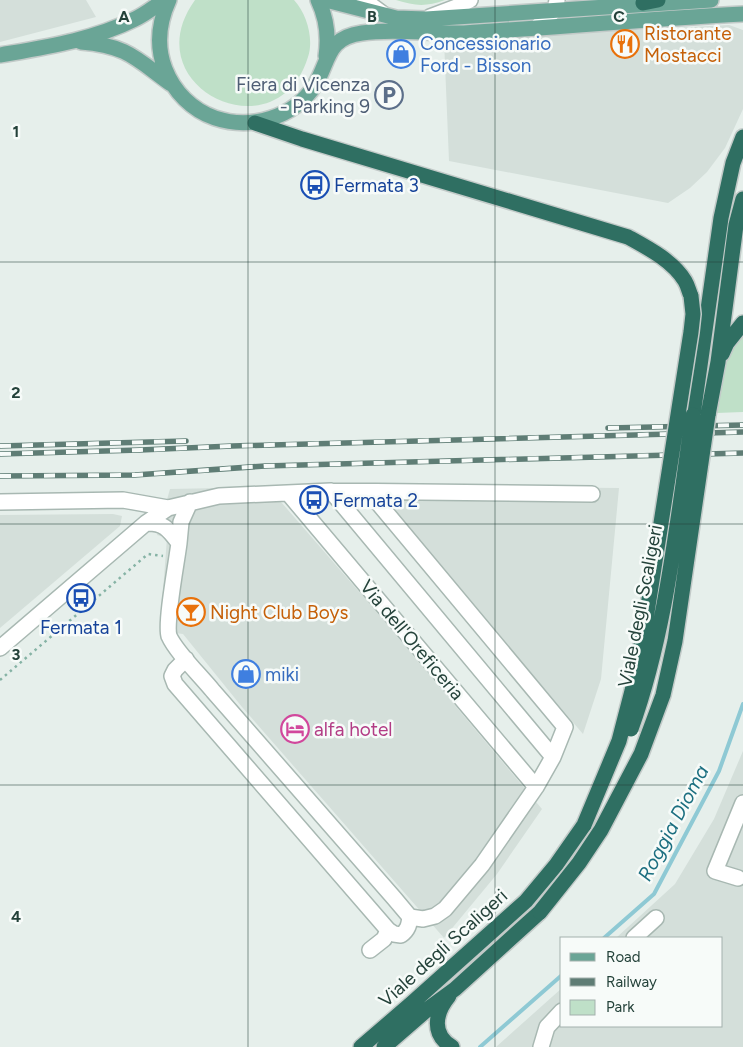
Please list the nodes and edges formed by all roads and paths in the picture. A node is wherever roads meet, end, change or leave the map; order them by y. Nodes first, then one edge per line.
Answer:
1 (165, 0) edge
2 (169, 0) edge
3 (318, 0) edge
4 (326, 0) edge
5 (364, 0) edge
6 (470, 0) edge
7 (658, 0) edge
8 (711, 0) edge
9 (619, 2) edge
10 (643, 3) junction
11 (556, 5) edge
12 (743, 14) edge
13 (386, 16) junction
14 (426, 19) junction
15 (536, 28) junction
16 (74, 42) junction
17 (0, 55) edge
18 (325, 60) junction
19 (174, 86) junction
20 (255, 123) junction
21 (743, 137) edge
22 (743, 199) edge
23 (743, 323) edge
24 (718, 362) junction
25 (332, 491) junction
26 (369, 492) junction
27 (288, 493) junction
28 (592, 494) dead end
29 (0, 502) edge
30 (190, 502) junction
31 (168, 508) junction
32 (146, 523) junction
33 (178, 550) junction
34 (0, 648) edge
35 (186, 659) junction
36 (0, 680) edge
37 (553, 757) junction
38 (292, 781) junction
39 (536, 787) junction
40 (273, 797) junction
41 (743, 803) edge
42 (584, 824) junction
43 (741, 874) edge
44 (410, 916) junction
45 (656, 918) dead end
46 (388, 930) junction
47 (635, 937) edge
48 (370, 950) dead end
49 (455, 989) junction
50 (560, 1014) edge
51 (360, 1047) edge
52 (384, 1047) edge
53 (452, 1047) edge
54 (541, 1047) edge

1 - 16 main road
2 - 19 main road
3 - 18 main road
4 - 13 main road
5 - 13 street
6 - 14 street
7 - 10 highway
8 - 10 main road
9 - 10 main road
9 - 11 main road
11 - 14 main road
11 - 15 street
12 - 15 main road
13 - 14 main road
15 - 18 main road
16 - 17 main road
16 - 19 main road
18 - 20 main road
19 - 20 main road
20 - 42 highway, bridge
21 - 42 highway, Viale degli Scaligeri, bridge
22 - 24 highway, Viale degli Scaligeri
23 - 24 highway
24 - 49 highway, Viale degli Scaligeri, bridge
25 - 26 street
25 - 27 street
25 - 37 street, Via dell'Oreficeria
26 - 28 street
26 - 37 street
27 - 30 street
27 - 39 street, Via dell'Oreficeria
29 - 31 street
30 - 31 street
30 - 33 street
31 - 32 street
32 - 33 street
32 - 34 street
33 - 35 street
33 - 36 path
35 - 38 street
35 - 40 street
37 - 39 street
38 - 40 street
38 - 44 street
39 - 44 street
40 - 46 street
41 - 43 street
42 - 51 highway, Viale degli Scaligeri
44 - 46 street
45 - 47 street
46 - 48 street
49 - 52 highway, Viale degli Scaligeri
49 - 53 highway
50 - 54 street

